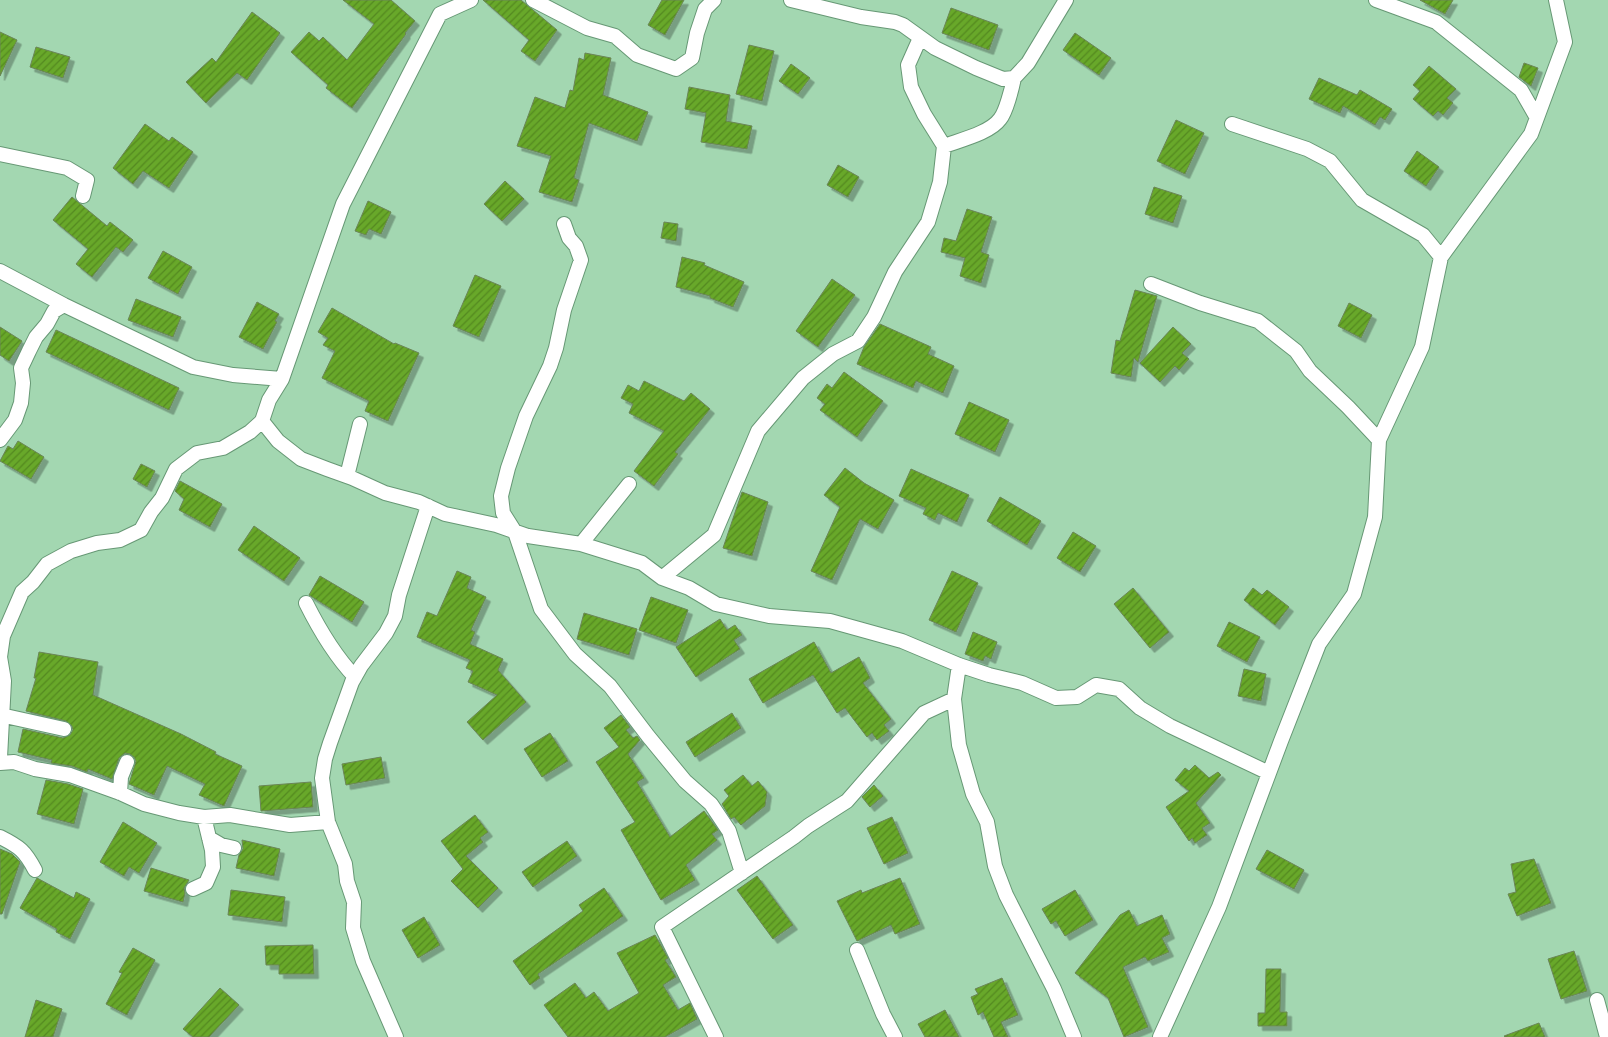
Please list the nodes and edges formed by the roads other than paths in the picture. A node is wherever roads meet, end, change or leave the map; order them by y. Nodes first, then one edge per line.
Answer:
1 (471, 0) edge
2 (533, 0) edge
3 (714, 0) edge
4 (791, 0) edge
5 (1066, 0) edge
6 (1376, 0) edge
7 (1556, 0) edge
8 (920, 38) junction
9 (1014, 78) junction
10 (1537, 118) junction
11 (1232, 124) dead end
12 (944, 146) junction
13 (0, 154) edge
14 (83, 196) dead end
15 (564, 224) dead end
16 (1441, 257) junction
17 (0, 271) edge
18 (1151, 284) dead end
19 (64, 305) junction
20 (282, 378) junction
21 (262, 421) junction
22 (360, 424) dead end
23 (0, 440) edge
24 (1379, 440) junction
25 (347, 476) junction
26 (629, 484) dead end
27 (428, 506) junction
28 (515, 532) junction
29 (581, 544) junction
30 (662, 578) junction
31 (306, 602) dead end
32 (959, 666) junction
33 (355, 677) junction
34 (954, 699) junction
35 (1, 715) edge
36 (64, 729) dead end
37 (0, 758) edge
38 (127, 762) dead end
39 (0, 763) edge
40 (1269, 772) junction
41 (120, 792) junction
42 (204, 817) junction
43 (328, 822) junction
44 (0, 837) edge
45 (209, 838) junction
46 (234, 848) dead end
47 (36, 870) dead end
48 (742, 873) junction
49 (193, 889) dead end
50 (857, 950) dead end
51 (1597, 1000) dead end
52 (396, 1037) edge
53 (716, 1037) edge
54 (895, 1037) edge
55 (1074, 1037) edge
56 (1160, 1037) edge
57 (1607, 1037) edge

1 - 20 street
2 - 3 street
4 - 8 street
5 - 9 street
6 - 10 street
7 - 10 street
8 - 9 street
8 - 12 street
9 - 12 street
10 - 16 street
11 - 16 street
12 - 30 street
13 - 14 street
15 - 28 street
16 - 24 street
17 - 19 street
18 - 24 street
19 - 20 street
19 - 23 street
20 - 21 street
21 - 25 street
21 - 35 street
22 - 25 street
24 - 40 street
25 - 27 street
26 - 29 street
27 - 28 street
27 - 33 street
28 - 29 street
28 - 48 street
29 - 30 street
30 - 32 street
31 - 33 street
32 - 34 street
32 - 40 street
33 - 43 street
34 - 48 street
34 - 55 street
35 - 36 street
35 - 37 street
38 - 41 street
39 - 41 street
40 - 56 street
41 - 42 street
42 - 43 street
42 - 45 street
43 - 52 street
44 - 47 street
45 - 46 street
45 - 49 street
48 - 53 street
50 - 54 street
51 - 57 street

